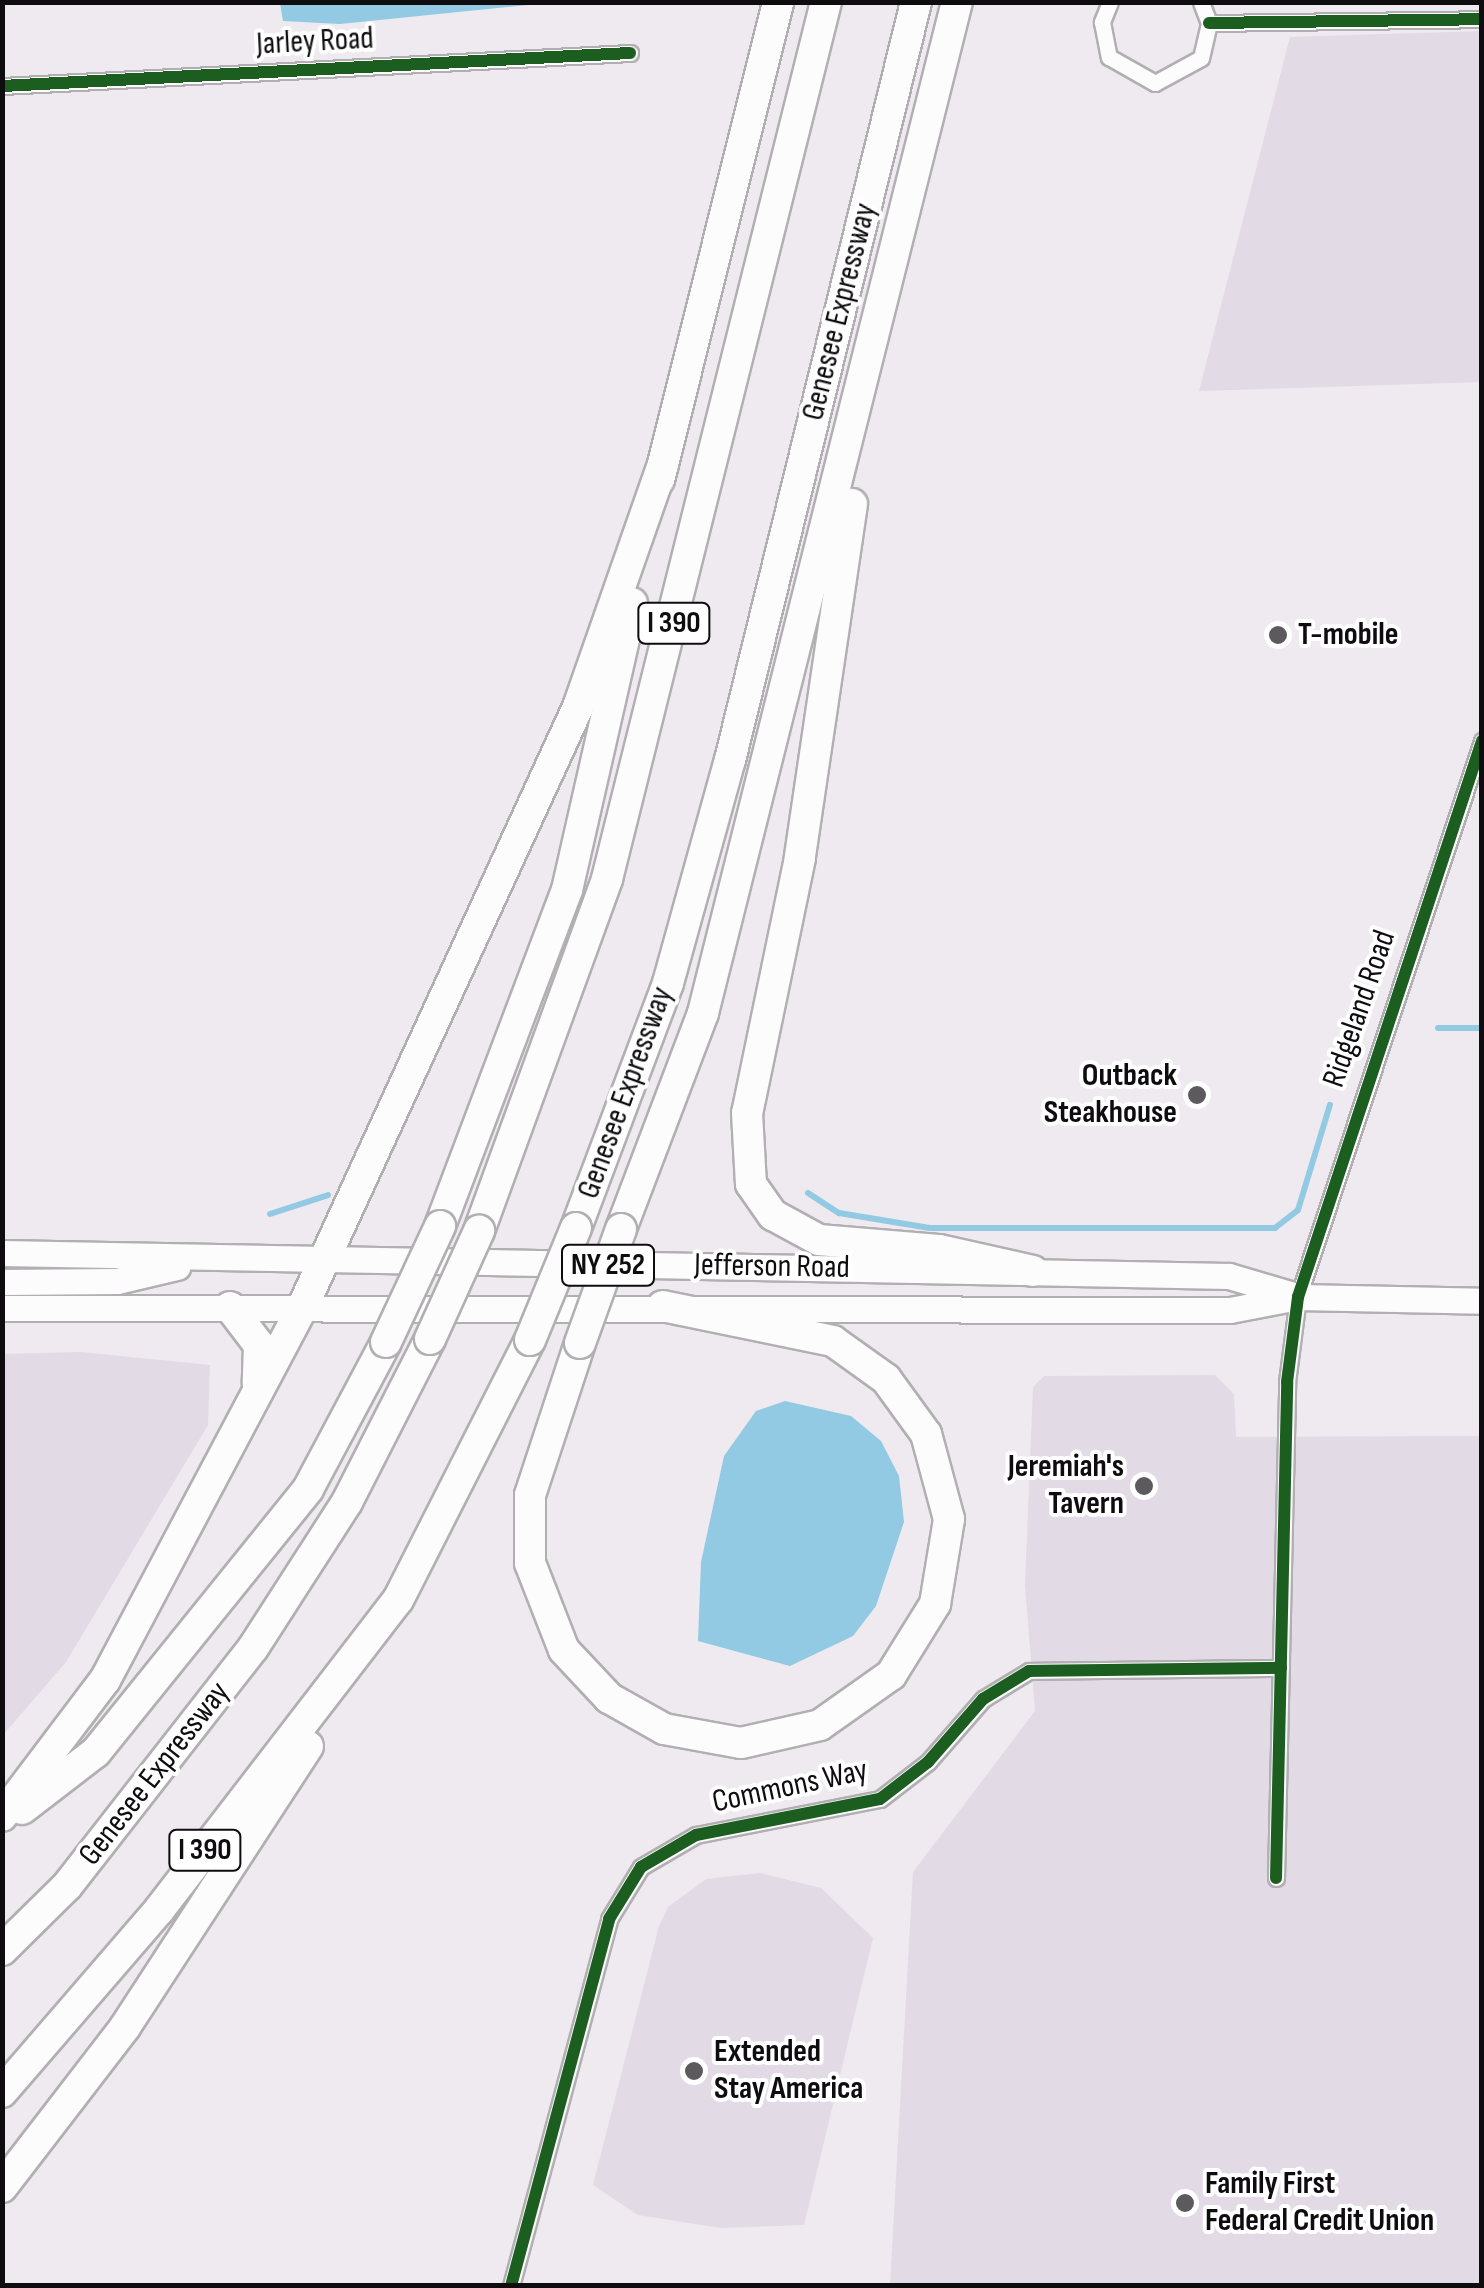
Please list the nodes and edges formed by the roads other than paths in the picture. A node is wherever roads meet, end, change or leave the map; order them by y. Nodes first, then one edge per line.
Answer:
1 (778, 2) edge
2 (826, 2) edge
3 (916, 2) edge
4 (958, 2) edge
5 (1110, 2) edge
6 (1201, 2) edge
7 (1482, 19) edge
8 (1209, 23) junction
9 (630, 53) dead end
10 (2, 86) edge
11 (875, 346) junction
12 (663, 464) junction
13 (1482, 742) edge
14 (2, 1253) edge
15 (216, 1258) junction
16 (323, 1261) junction
17 (1033, 1271) junction
18 (2, 1282) edge
19 (1298, 1297) junction
20 (1482, 1301) edge
21 (230, 1306) junction
22 (303, 1306) junction
23 (663, 1306) junction
24 (2, 1308) edge
25 (258, 1391) junction
26 (398, 1600) junction
27 (1281, 1668) junction
28 (2, 1816) edge
29 (2, 1824) edge
30 (1276, 1878) dead end
31 (2, 1950) edge
32 (2, 2092) edge
33 (2, 2187) edge
34 (512, 2286) edge

1 - 12 highway
2 - 31 highway, Genesee Expressway / I 390, bridge
3 - 26 highway, Genesee Expressway / I 390, bridge
4 - 11 highway
5 - 8 street
6 - 8 street
7 - 8 street
9 - 10 street, Jarley Road
11 - 17 highway
11 - 23 highway, bridge
12 - 16 highway
12 - 29 highway, bridge
13 - 19 street, Ridgeland Road
14 - 15 main road, Jefferson Road / NY 252
15 - 16 main road, Jefferson Road / NY 252
15 - 18 main road
16 - 17 main road, Jefferson Road / NY 252
16 - 22 highway
17 - 19 main road, Jefferson Road / NY 252
19 - 20 main road, Jefferson Road / NY 252
19 - 23 main road, Jefferson Road / NY 252
19 - 27 street
21 - 22 main road, Jefferson Road / NY 252
21 - 24 main road, Jefferson Road / NY 252
21 - 25 highway
22 - 23 main road, Jefferson Road / NY 252
22 - 25 highway
25 - 28 highway
26 - 32 highway, Genesee Expressway / I 390
26 - 33 highway
27 - 30 street
27 - 34 street, Commons Way

